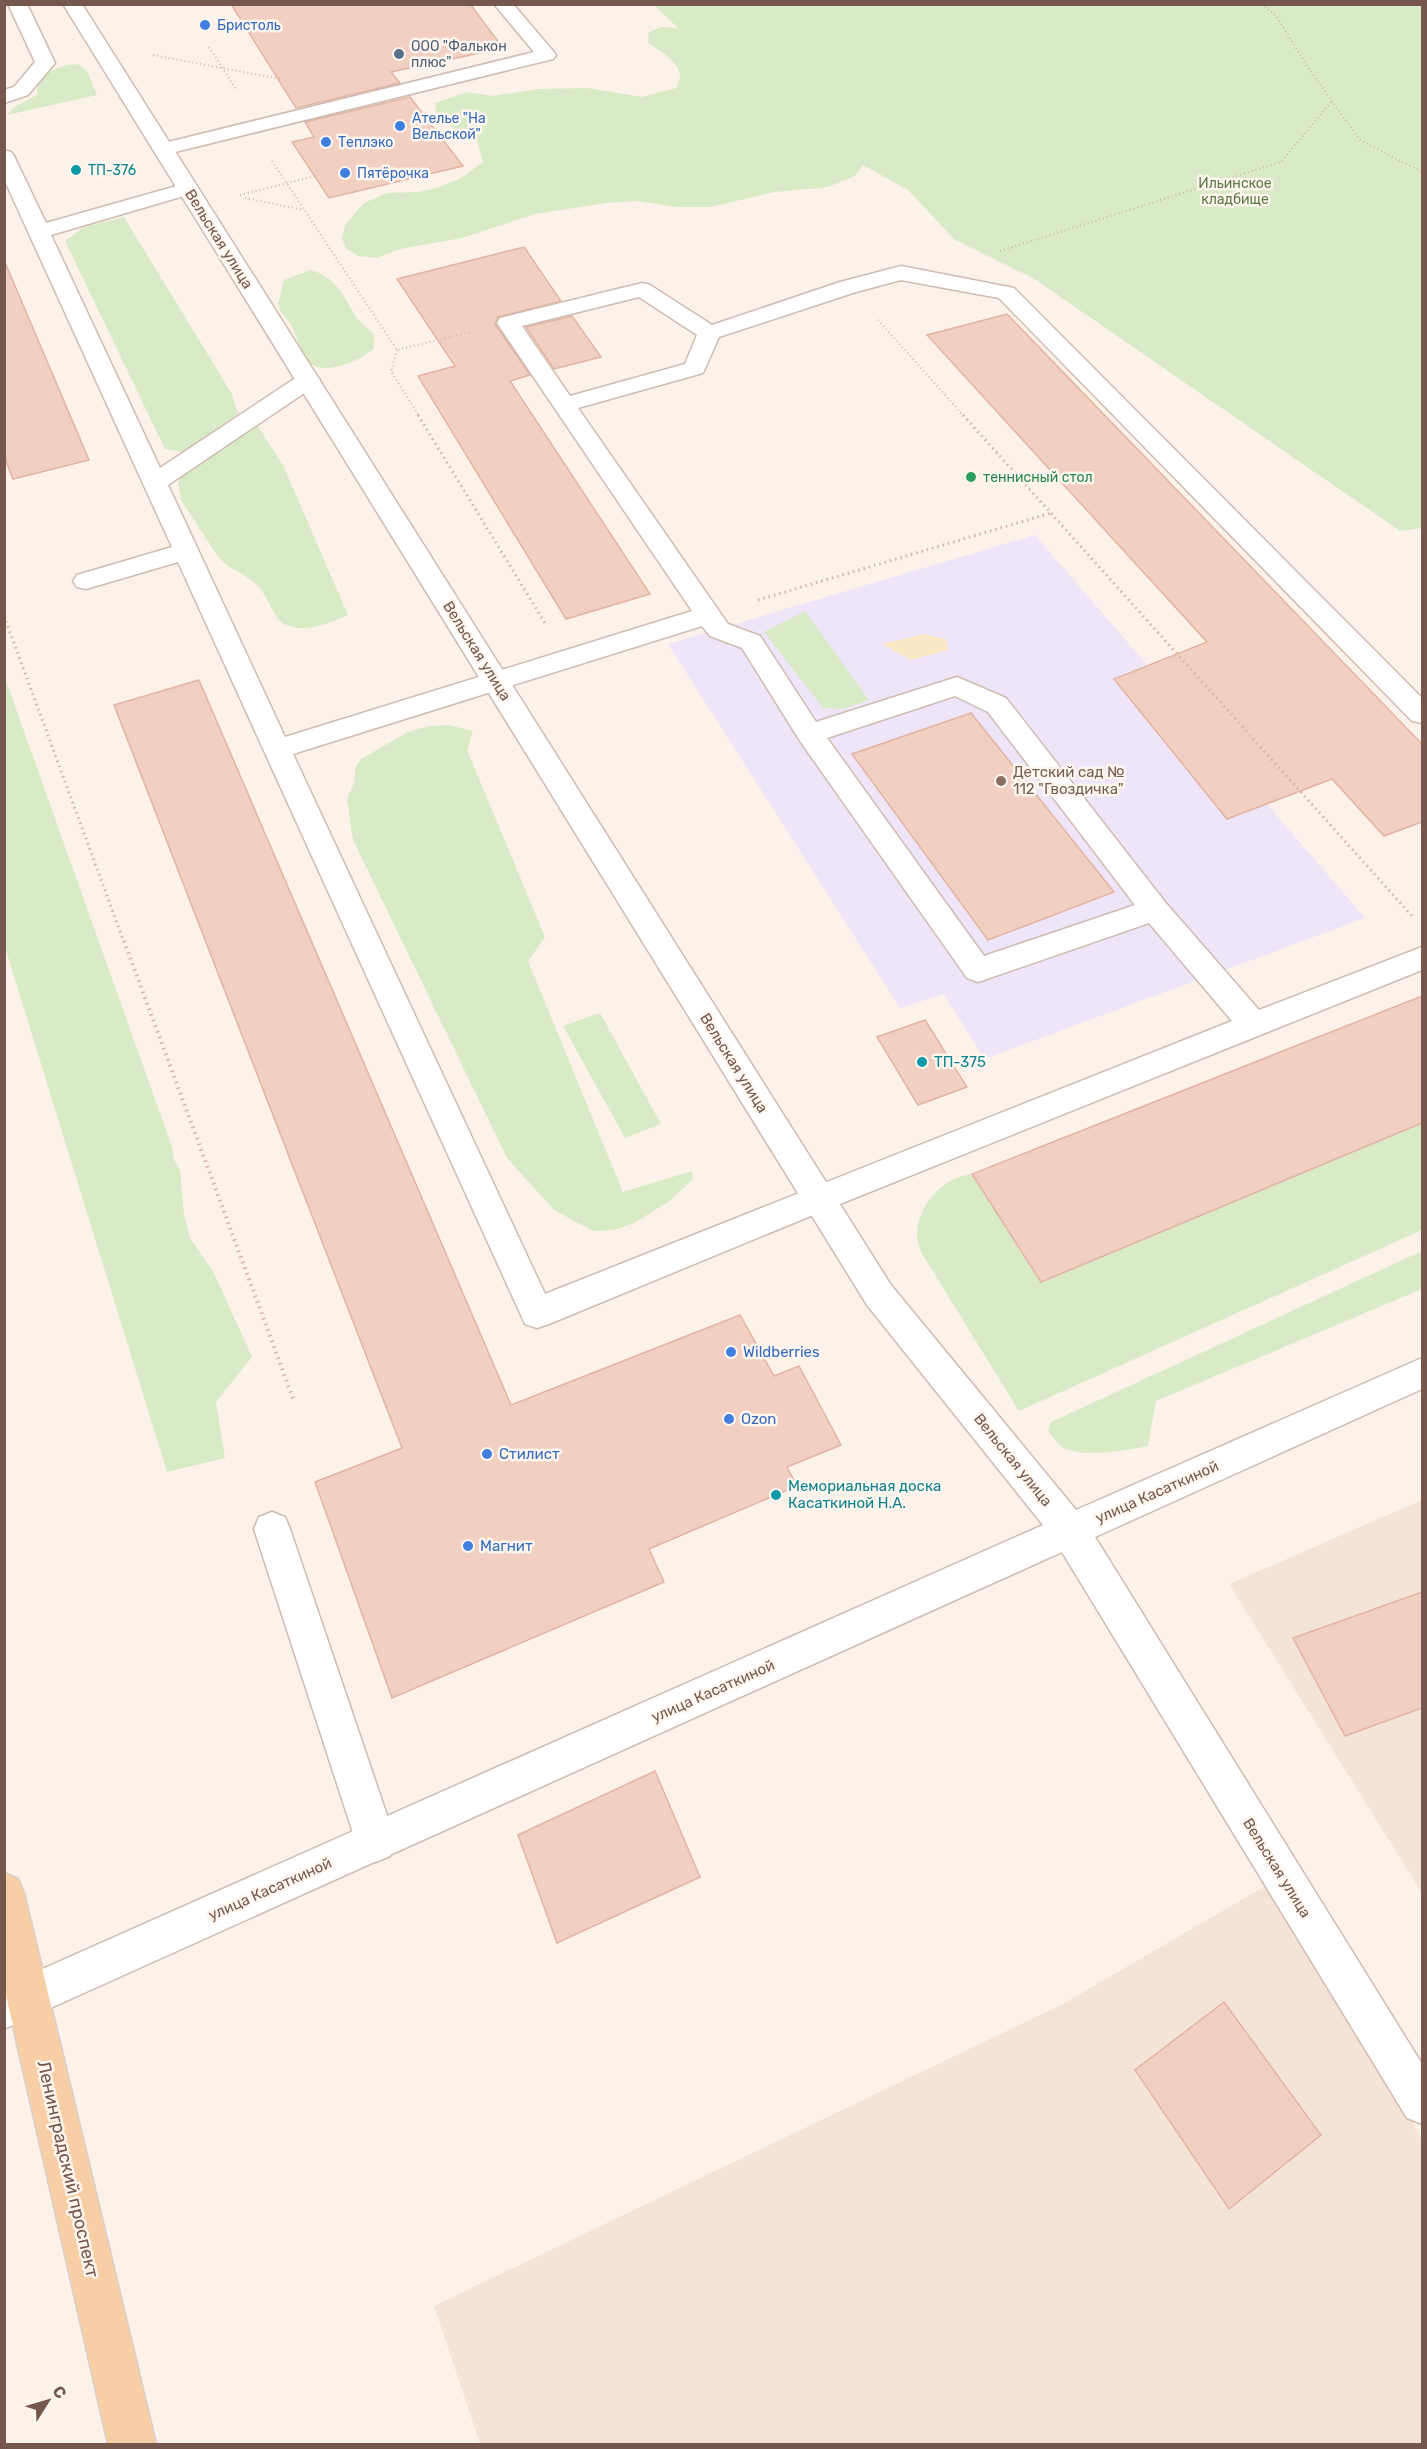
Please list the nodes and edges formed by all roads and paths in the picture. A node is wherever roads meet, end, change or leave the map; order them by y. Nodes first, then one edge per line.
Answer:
1 (16, 4) edge
2 (72, 4) edge
3 (503, 4) edge
4 (1262, 4) edge
5 (209, 47) dead end
6 (152, 55) dead end
7 (223, 67) junction
8 (226, 92) dead end
9 (4, 97) edge
10 (1332, 101) junction
11 (342, 105) junction
12 (250, 128) junction
13 (163, 149) junction
14 (4, 156) edge
15 (1422, 172) edge
16 (315, 176) dead end
17 (286, 182) junction
18 (188, 189) junction
19 (235, 196) dead end
20 (304, 210) junction
21 (39, 232) junction
22 (998, 252) dead end
23 (848, 287) junction
24 (507, 323) junction
25 (709, 333) junction
26 (397, 350) junction
27 (308, 380) junction
28 (564, 405) junction
29 (154, 483) junction
30 (1051, 513) junction
31 (186, 551) junction
32 (86, 580) dead end
33 (708, 615) junction
34 (4, 616) edge
35 (567, 659) junction
36 (495, 681) junction
37 (1422, 714) edge
38 (810, 734) junction
39 (276, 749) junction
40 (1155, 910) junction
41 (1415, 919) dead end
42 (1422, 958) edge
43 (1254, 1025) junction
44 (819, 1198) junction
45 (1422, 1373) edge
46 (294, 1401) dead end
47 (272, 1529) dead end
48 (1070, 1531) junction
49 (376, 1842) junction
50 (4, 1893) edge
51 (16, 2003) edge
52 (1422, 2103) edge
53 (132, 2445) edge

1 - 9 street
2 - 13 street, Вельская улица
3 - 11 street
4 - 10 path
5 - 7 path
6 - 7 path
7 - 8 path
7 - 11 path
10 - 15 path
10 - 22 path
11 - 12 street
12 - 13 street
12 - 17 path
13 - 18 street, Вельская улица
14 - 21 street
16 - 17 path
17 - 20 path
18 - 21 street
18 - 27 street, Вельская улица
19 - 20 path
20 - 26 path
21 - 29 street
23 - 25 street
23 - 30 path
23 - 37 street
24 - 25 street
24 - 26 path
24 - 28 street
25 - 28 street
26 - 35 path
27 - 29 street
27 - 36 street, Вельская улица
28 - 33 street
29 - 31 street
30 - 33 path
30 - 41 path
31 - 32 street
31 - 39 street
33 - 35 street
33 - 38 street
34 - 46 path
35 - 36 street
36 - 39 street
36 - 44 street, Вельская улица
38 - 40 street
38 - 40 street
39 - 44 street
40 - 43 street
42 - 43 street
43 - 44 street
44 - 48 street, Вельская улица
45 - 48 street, улица Касаткиной
47 - 49 street
48 - 49 street, улица Касаткиной
48 - 52 street, Вельская улица
49 - 51 street, улица Касаткиной
50 - 51 main road, Ленинградский проспект
51 - 53 main road, Ленинградский проспект

